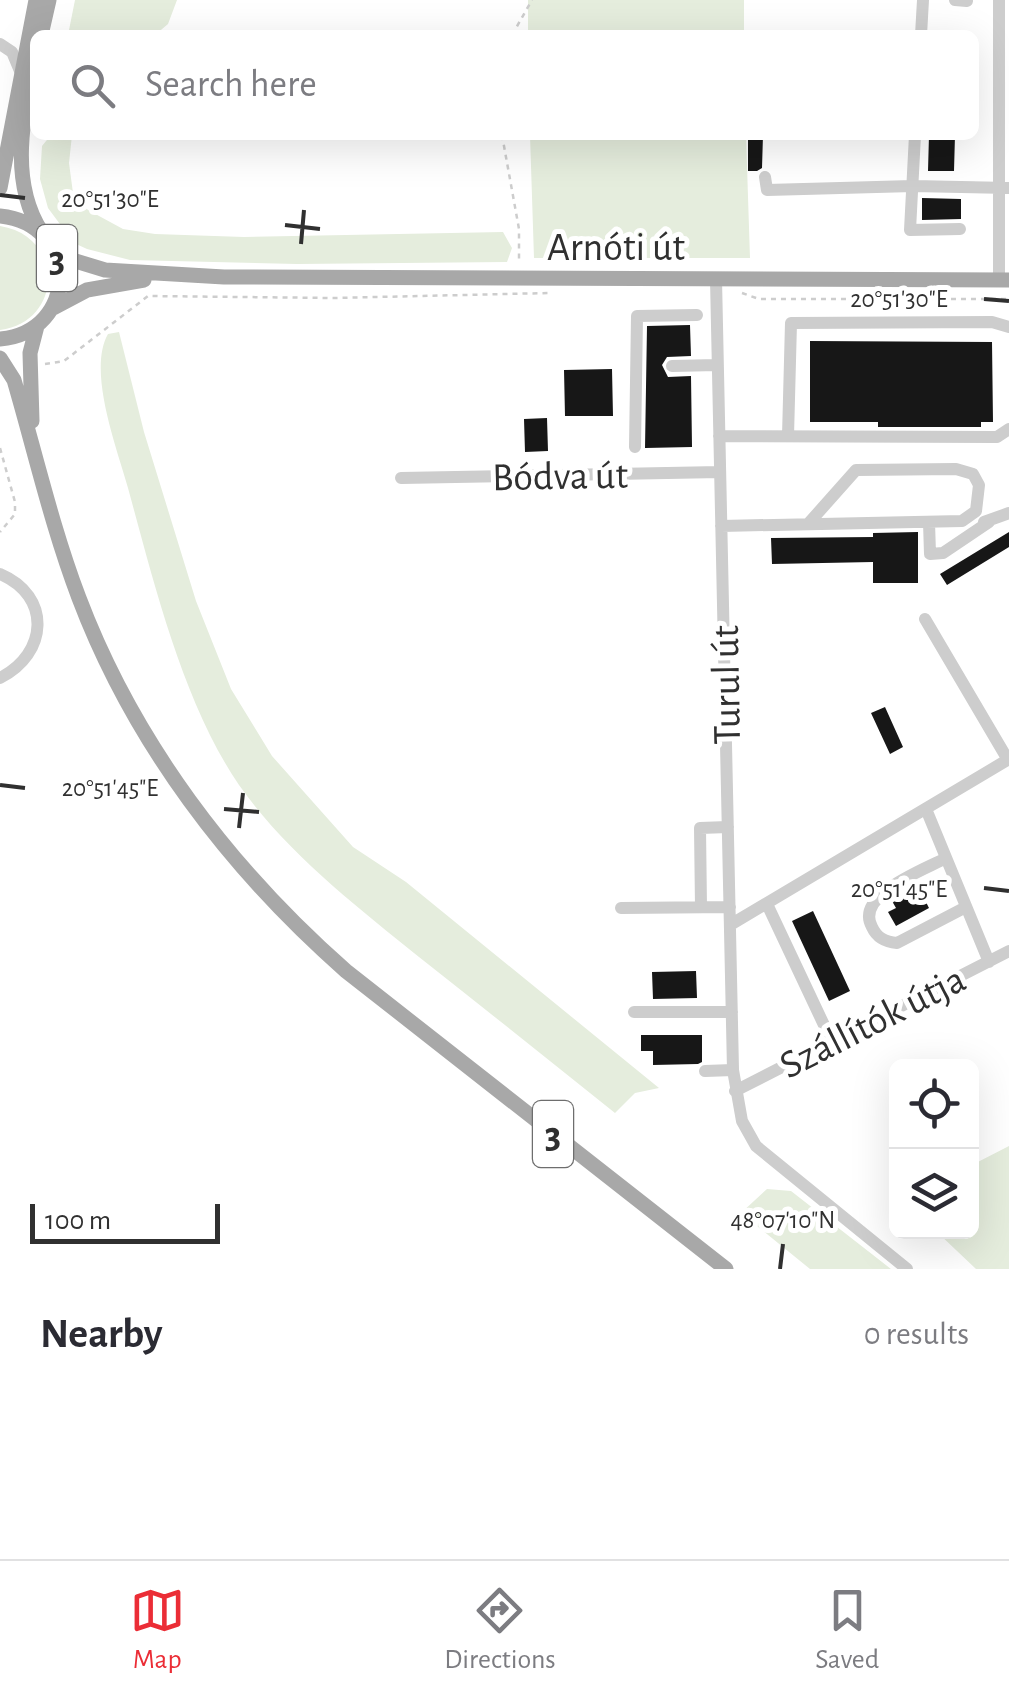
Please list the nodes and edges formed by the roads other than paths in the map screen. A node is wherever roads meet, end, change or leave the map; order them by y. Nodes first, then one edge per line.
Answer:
1 (36, 0) edge
2 (49, 0) edge
3 (923, 0) edge
4 (955, 0) edge
5 (1000, 0) edge
6 (968, 1) edge
7 (42, 30) edge
8 (921, 30) edge
9 (0, 44) edge
10 (20, 71) junction
11 (30, 81) edge
12 (915, 140) edge
13 (1004, 142) edge
14 (765, 177) dead end
15 (912, 186) junction
16 (0, 188) edge
17 (1004, 188) edge
18 (0, 216) edge
19 (960, 229) dead end
20 (46, 238) junction
21 (56, 255) junction
22 (224, 277) junction
23 (1004, 280) edge
24 (716, 285) junction
25 (53, 308) junction
26 (697, 315) dead end
27 (37, 326) junction
28 (1009, 327) edge
29 (0, 339) edge
30 (0, 358) edge
31 (717, 365) junction
32 (672, 366) dead end
33 (1009, 429) edge
34 (719, 436) junction
35 (788, 436) junction
36 (635, 447) dead end
37 (35, 453) junction
38 (720, 472) junction
39 (401, 478) dead end
40 (1009, 513) edge
41 (962, 521) junction
42 (929, 522) junction
43 (989, 522) junction
44 (808, 524) junction
45 (722, 526) junction
46 (0, 574) edge
47 (925, 619) dead end
48 (0, 678) edge
49 (1008, 759) edge
50 (926, 809) junction
51 (728, 827) junction
52 (946, 858) junction
53 (767, 904) junction
54 (701, 907) junction
55 (730, 907) junction
56 (966, 907) junction
57 (621, 908) dead end
58 (730, 925) junction
59 (1009, 952) edge
60 (989, 962) junction
61 (634, 1012) dead end
62 (732, 1012) junction
63 (832, 1042) junction
64 (733, 1070) junction
65 (705, 1071) dead end
66 (735, 1091) junction
67 (726, 1269) edge
68 (907, 1269) edge

1 - 10 main road, 3
2 - 7 main road
3 - 8 street
4 - 6 street
5 - 13 street
9 - 10 street
10 - 16 main road, 3
11 - 20 main road, 3
12 - 15 street
13 - 17 street
14 - 15 street
15 - 17 street
15 - 19 street
17 - 23 street
18 - 20 main road, 3
20 - 21 main road, 3
21 - 22 main road
21 - 25 main road, 3
22 - 24 main road, Arnóti út
22 - 25 main road
23 - 24 main road, Arnóti út
24 - 31 street, Turul út
25 - 27 main road, 3
26 - 36 street
27 - 29 main road, 3
27 - 37 main road, 3
28 - 35 street
30 - 37 main road, 3
31 - 32 street
31 - 34 street, Turul út
33 - 35 street
34 - 35 street
34 - 38 street, Turul út
37 - 67 main road, 3
38 - 39 street, Bódva út
38 - 45 street, Turul út
40 - 43 street
41 - 42 street
41 - 43 street
41 - 44 street
42 - 43 street
42 - 44 street
44 - 45 street
45 - 51 street, Turul út
46 - 48 street
47 - 49 street
49 - 50 street
50 - 52 street
50 - 53 street
51 - 54 street
51 - 55 street, Turul út
52 - 56 street
52 - 56 street
53 - 58 street
53 - 63 street
54 - 55 street
54 - 57 street
55 - 58 street, Turul út
56 - 60 street
58 - 62 street, Turul út
59 - 60 street, Szállítók útja
60 - 63 street, Szállítók útja
61 - 62 street
62 - 64 street, Turul út
63 - 66 street, Szállítók útja
64 - 65 street
64 - 66 street, Turul út
66 - 68 street, Turul út

